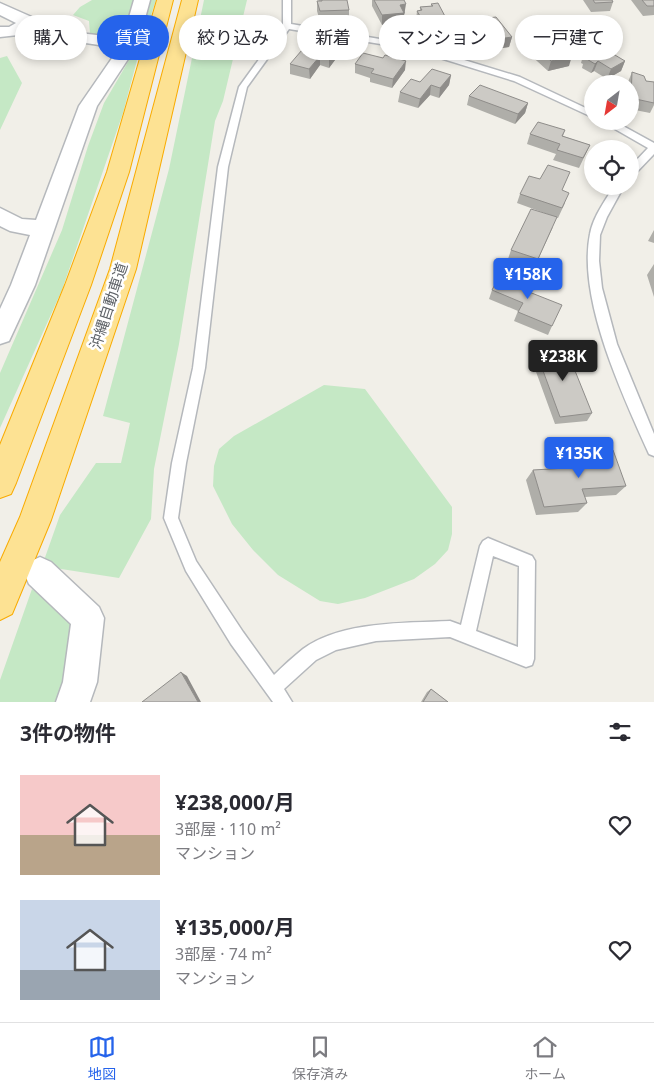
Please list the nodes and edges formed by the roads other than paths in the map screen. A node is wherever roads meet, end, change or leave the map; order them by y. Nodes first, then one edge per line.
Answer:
1 (142, 0) edge
2 (164, 0) edge
3 (190, 0) edge
4 (287, 0) edge
5 (0, 8) edge
6 (138, 15) edge
7 (287, 15) edge
8 (15, 18) edge
9 (287, 26) edge
10 (15, 30) edge
11 (0, 32) edge
12 (119, 60) edge
13 (264, 60) edge
14 (584, 110) edge
15 (622, 130) edge
16 (654, 148) edge
17 (639, 164) edge
18 (614, 195) edge
19 (0, 216) edge
20 (43, 228) junction
21 (0, 334) edge
22 (654, 450) edge
23 (0, 483) edge
24 (40, 573) dead end
25 (0, 602) edge
26 (467, 636) junction
27 (272, 687) junction
28 (74, 702) edge
29 (283, 702) edge

1 - 6 street
2 - 23 highway
3 - 25 highway, 沖縄自動車道
4 - 7 lane
5 - 8 street
9 - 14 lane
10 - 11 street
12 - 20 street
13 - 27 lane
15 - 16 lane
16 - 17 lane
18 - 22 lane
19 - 20 street
20 - 21 street
24 - 28 street
26 - 26 lane
26 - 27 lane
27 - 29 lane

